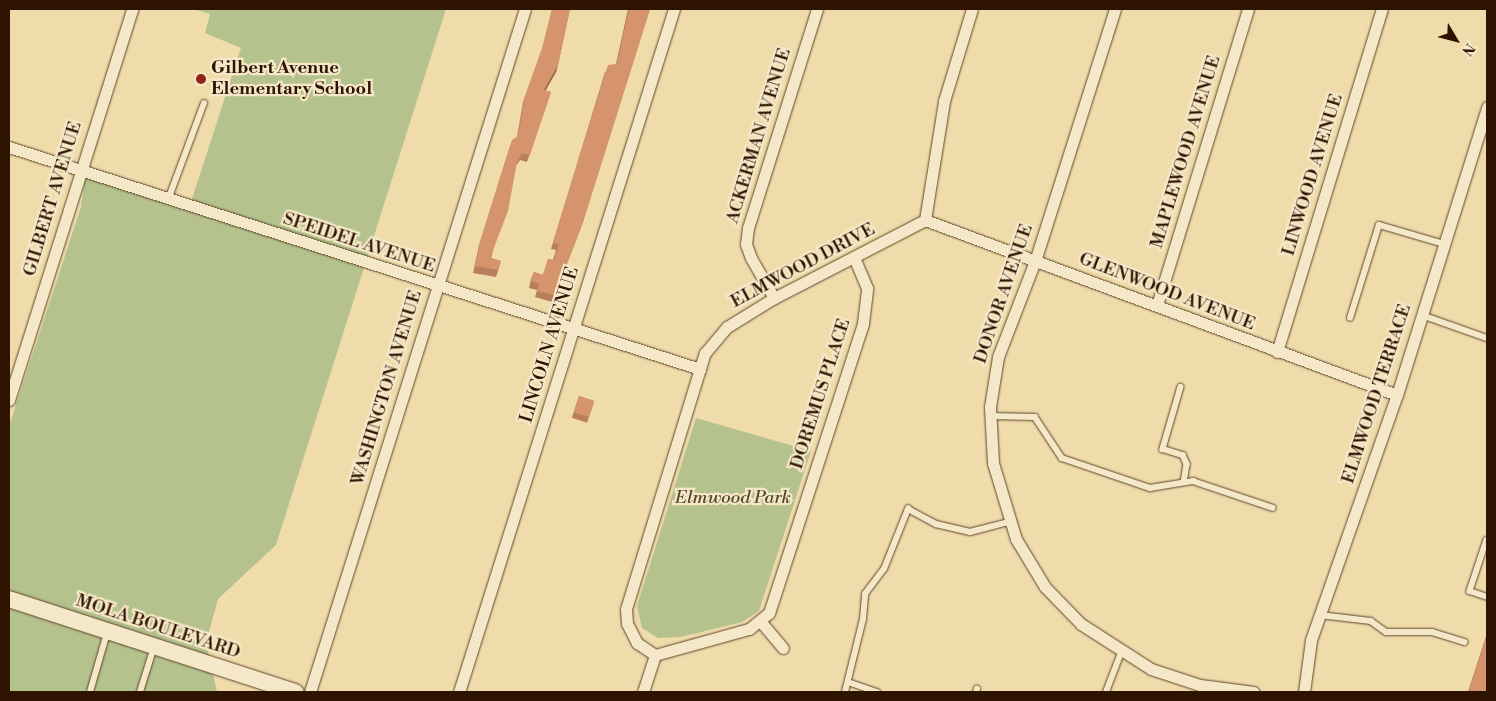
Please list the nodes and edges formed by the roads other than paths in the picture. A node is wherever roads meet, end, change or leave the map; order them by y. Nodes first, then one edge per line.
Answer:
1 (132, 9) edge
2 (525, 9) edge
3 (674, 9) edge
4 (817, 9) edge
5 (972, 9) edge
6 (1115, 9) edge
7 (1248, 9) edge
8 (1382, 9) edge
9 (204, 102) dead end
10 (1487, 107) edge
11 (9, 147) edge
12 (80, 170) junction
13 (168, 200) junction
14 (925, 220) junction
15 (1444, 244) junction
16 (855, 260) junction
17 (1035, 261) junction
18 (438, 286) junction
19 (774, 298) junction
20 (1157, 305) junction
21 (1422, 315) junction
22 (1350, 318) dead end
23 (573, 328) junction
24 (1487, 338) edge
25 (1278, 352) junction
26 (700, 369) junction
27 (1182, 387) dead end
28 (1397, 395) junction
29 (9, 400) edge
30 (990, 416) junction
31 (1184, 482) junction
32 (1273, 508) dead end
33 (1009, 522) junction
34 (1487, 540) edge
35 (1487, 597) edge
36 (9, 599) edge
37 (1320, 615) junction
38 (761, 622) junction
39 (108, 631) junction
40 (1464, 642) dead end
41 (154, 646) junction
42 (783, 648) dead end
43 (656, 654) junction
44 (1121, 654) junction
45 (848, 682) junction
46 (90, 692) edge
47 (140, 692) edge
48 (295, 692) edge
49 (310, 692) edge
50 (459, 692) edge
51 (643, 692) edge
52 (845, 692) edge
53 (876, 692) edge
54 (1106, 692) edge
55 (1253, 692) edge
56 (1304, 692) edge

1 - 12 street, GILBERT AVENUE
2 - 18 street, WASHINGTON AVENUE
3 - 23 street, LINCOLN AVENUE
4 - 19 street, ACKERMAN AVENUE
5 - 14 street
6 - 17 street, DONOR AVENUE
7 - 20 street, MAPLEWOOD AVENUE
8 - 25 street, LINWOOD AVENUE
9 - 13 lane
10 - 15 street, ELMWOOD TERRACE
11 - 12 street, SPEIDEL AVENUE
12 - 13 street, SPEIDEL AVENUE
12 - 29 street, GILBERT AVENUE
13 - 18 street, SPEIDEL AVENUE
14 - 16 street, ELMWOOD DRIVE
14 - 17 street, GLENWOOD AVENUE
15 - 21 street, ELMWOOD TERRACE
15 - 22 lane
16 - 19 street, ELMWOOD DRIVE
16 - 38 street, DOREMUS PLACE
17 - 20 street, GLENWOOD AVENUE
17 - 30 street, DONOR AVENUE
18 - 23 street, SPEIDEL AVENUE
18 - 49 street, WASHINGTON AVENUE
19 - 26 street, ELMWOOD DRIVE
20 - 25 street, GLENWOOD AVENUE
21 - 24 lane
21 - 28 street, ELMWOOD TERRACE
23 - 26 street, SPEIDEL AVENUE
23 - 50 street, LINCOLN AVENUE
25 - 28 street, GLENWOOD AVENUE
26 - 43 street, ELMWOOD DRIVE
27 - 31 lane
28 - 37 street, ELMWOOD TERRACE
30 - 31 lane
30 - 33 street, DONOR AVENUE
31 - 32 lane
33 - 44 street, DONOR AVENUE
33 - 45 lane
34 - 35 lane
36 - 39 street, MOLA BOULEVARD
37 - 40 lane
37 - 56 street, ELMWOOD TERRACE
38 - 42 street
38 - 43 street
39 - 41 street, MOLA BOULEVARD
39 - 46 lane
41 - 47 lane
41 - 48 street, MOLA BOULEVARD
43 - 51 street
44 - 54 lane
44 - 55 street, DONOR AVENUE
45 - 52 lane
45 - 53 lane

